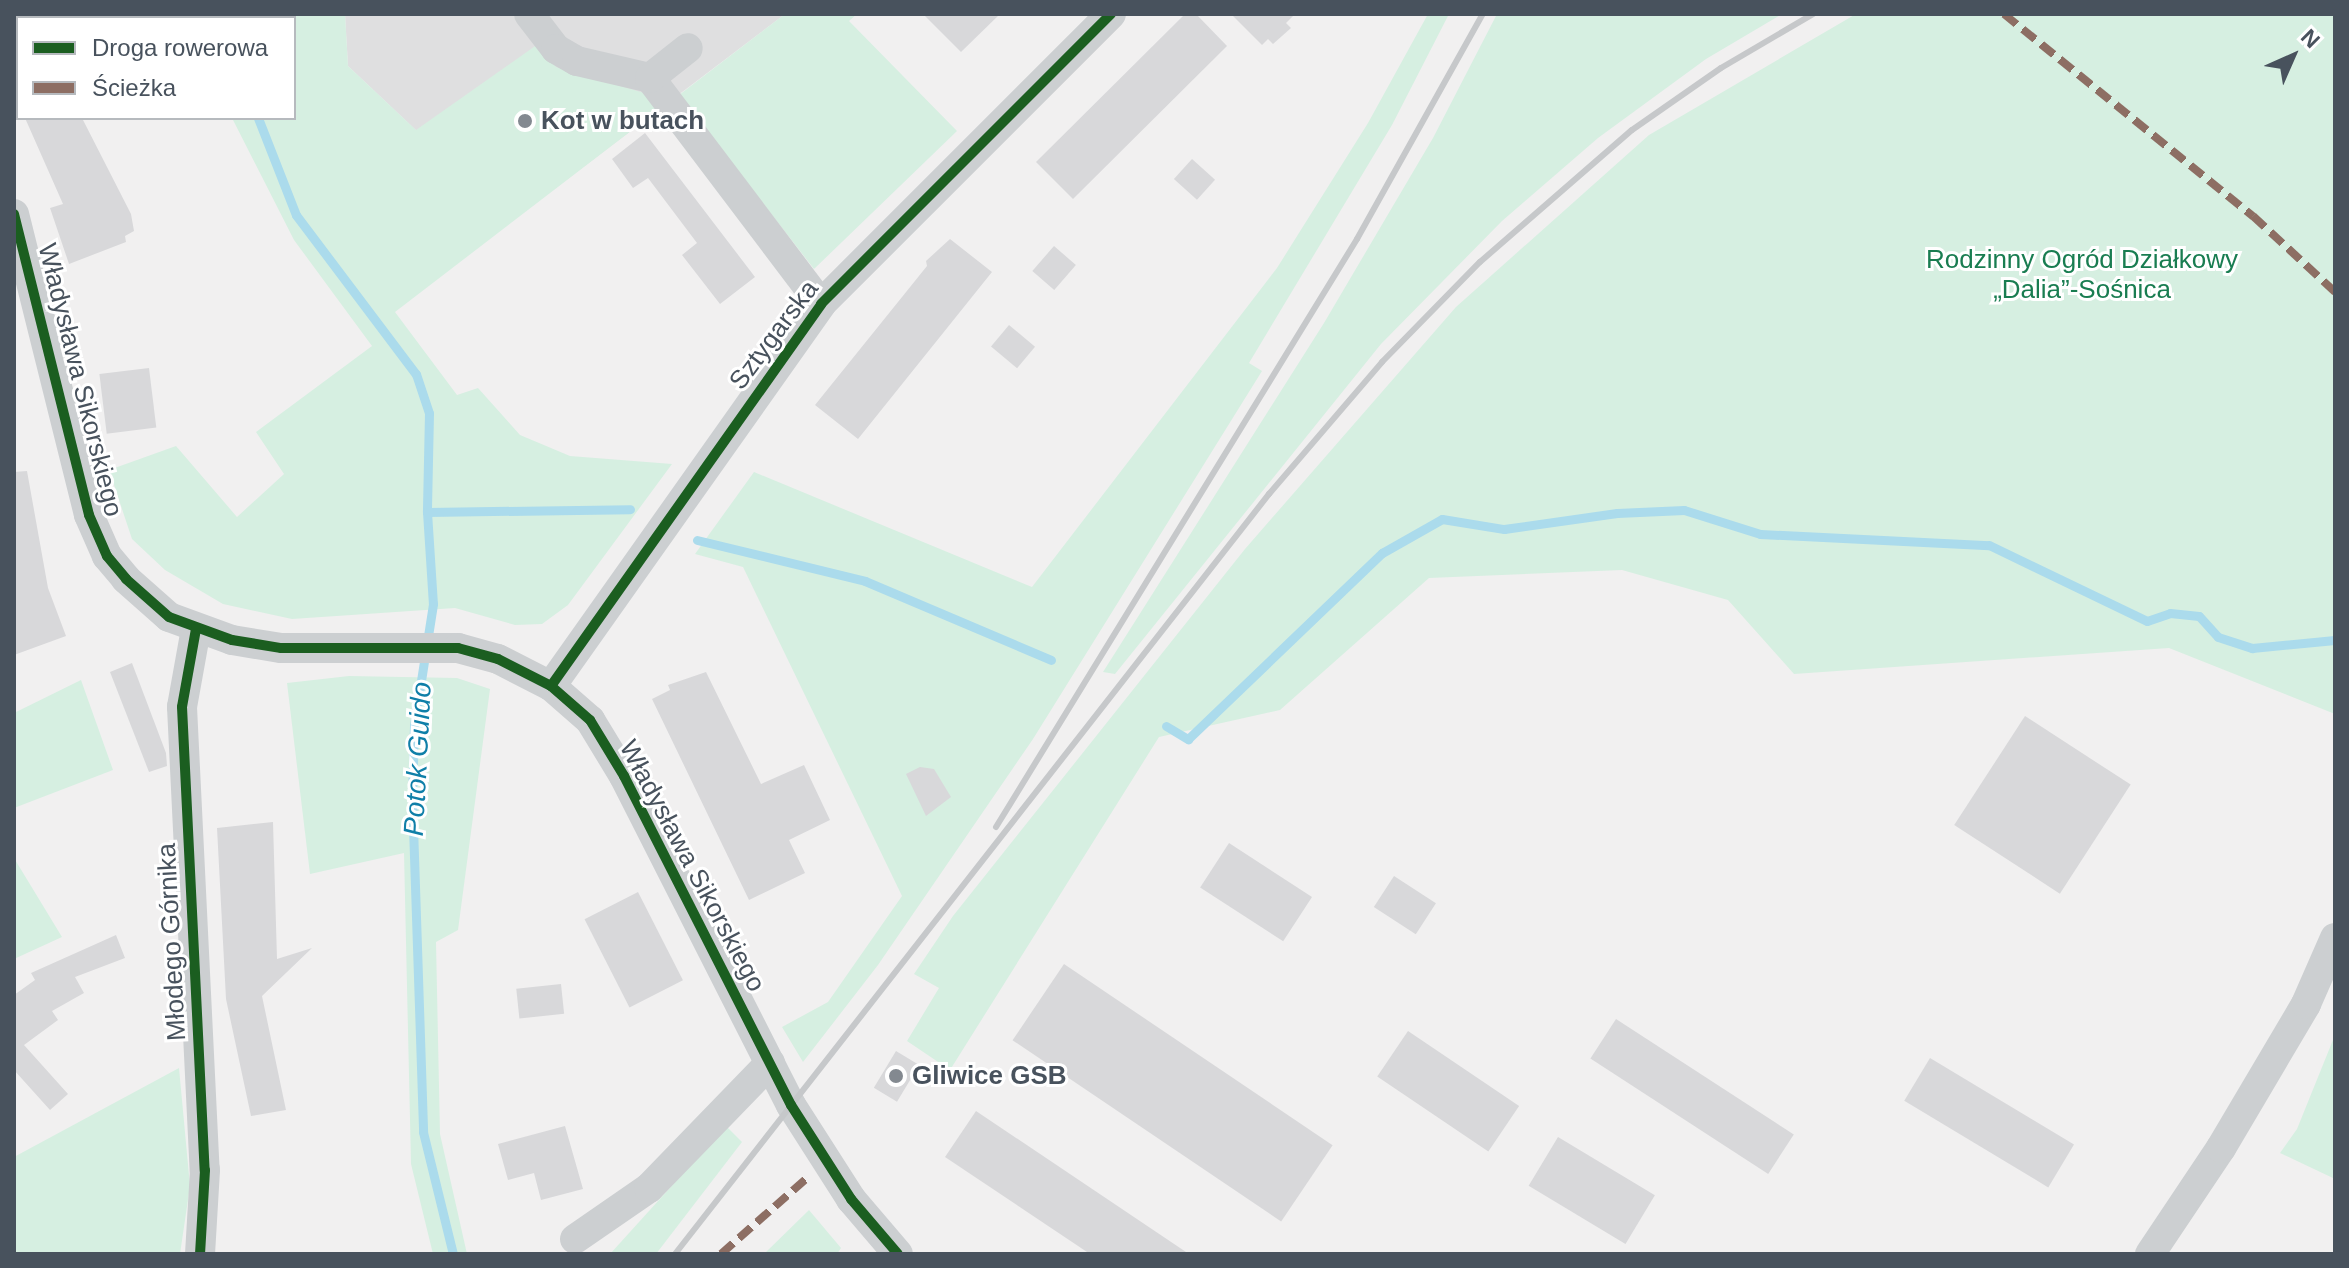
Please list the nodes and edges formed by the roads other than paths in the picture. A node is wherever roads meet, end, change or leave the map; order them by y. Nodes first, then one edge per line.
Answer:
1 (529, 14) edge
2 (1111, 14) edge
3 (688, 48) dead end
4 (650, 78) junction
5 (14, 214) edge
6 (821, 304) junction
7 (196, 629) junction
8 (551, 686) junction
9 (2335, 938) edge
10 (770, 1063) junction
11 (575, 1239) dead end
12 (200, 1254) edge
13 (898, 1254) edge
14 (2150, 1254) edge

1 - 4 street
2 - 6 street, Sztygarska
3 - 4 street
4 - 6 street
5 - 7 street, Władysława Sikorskiego
6 - 8 street, Sztygarska
7 - 8 street, Władysława Sikorskiego
7 - 12 street, Młodego Górnika
8 - 10 street, Władysława Sikorskiego
9 - 14 street
10 - 11 street
10 - 13 street, Władysława Sikorskiego

